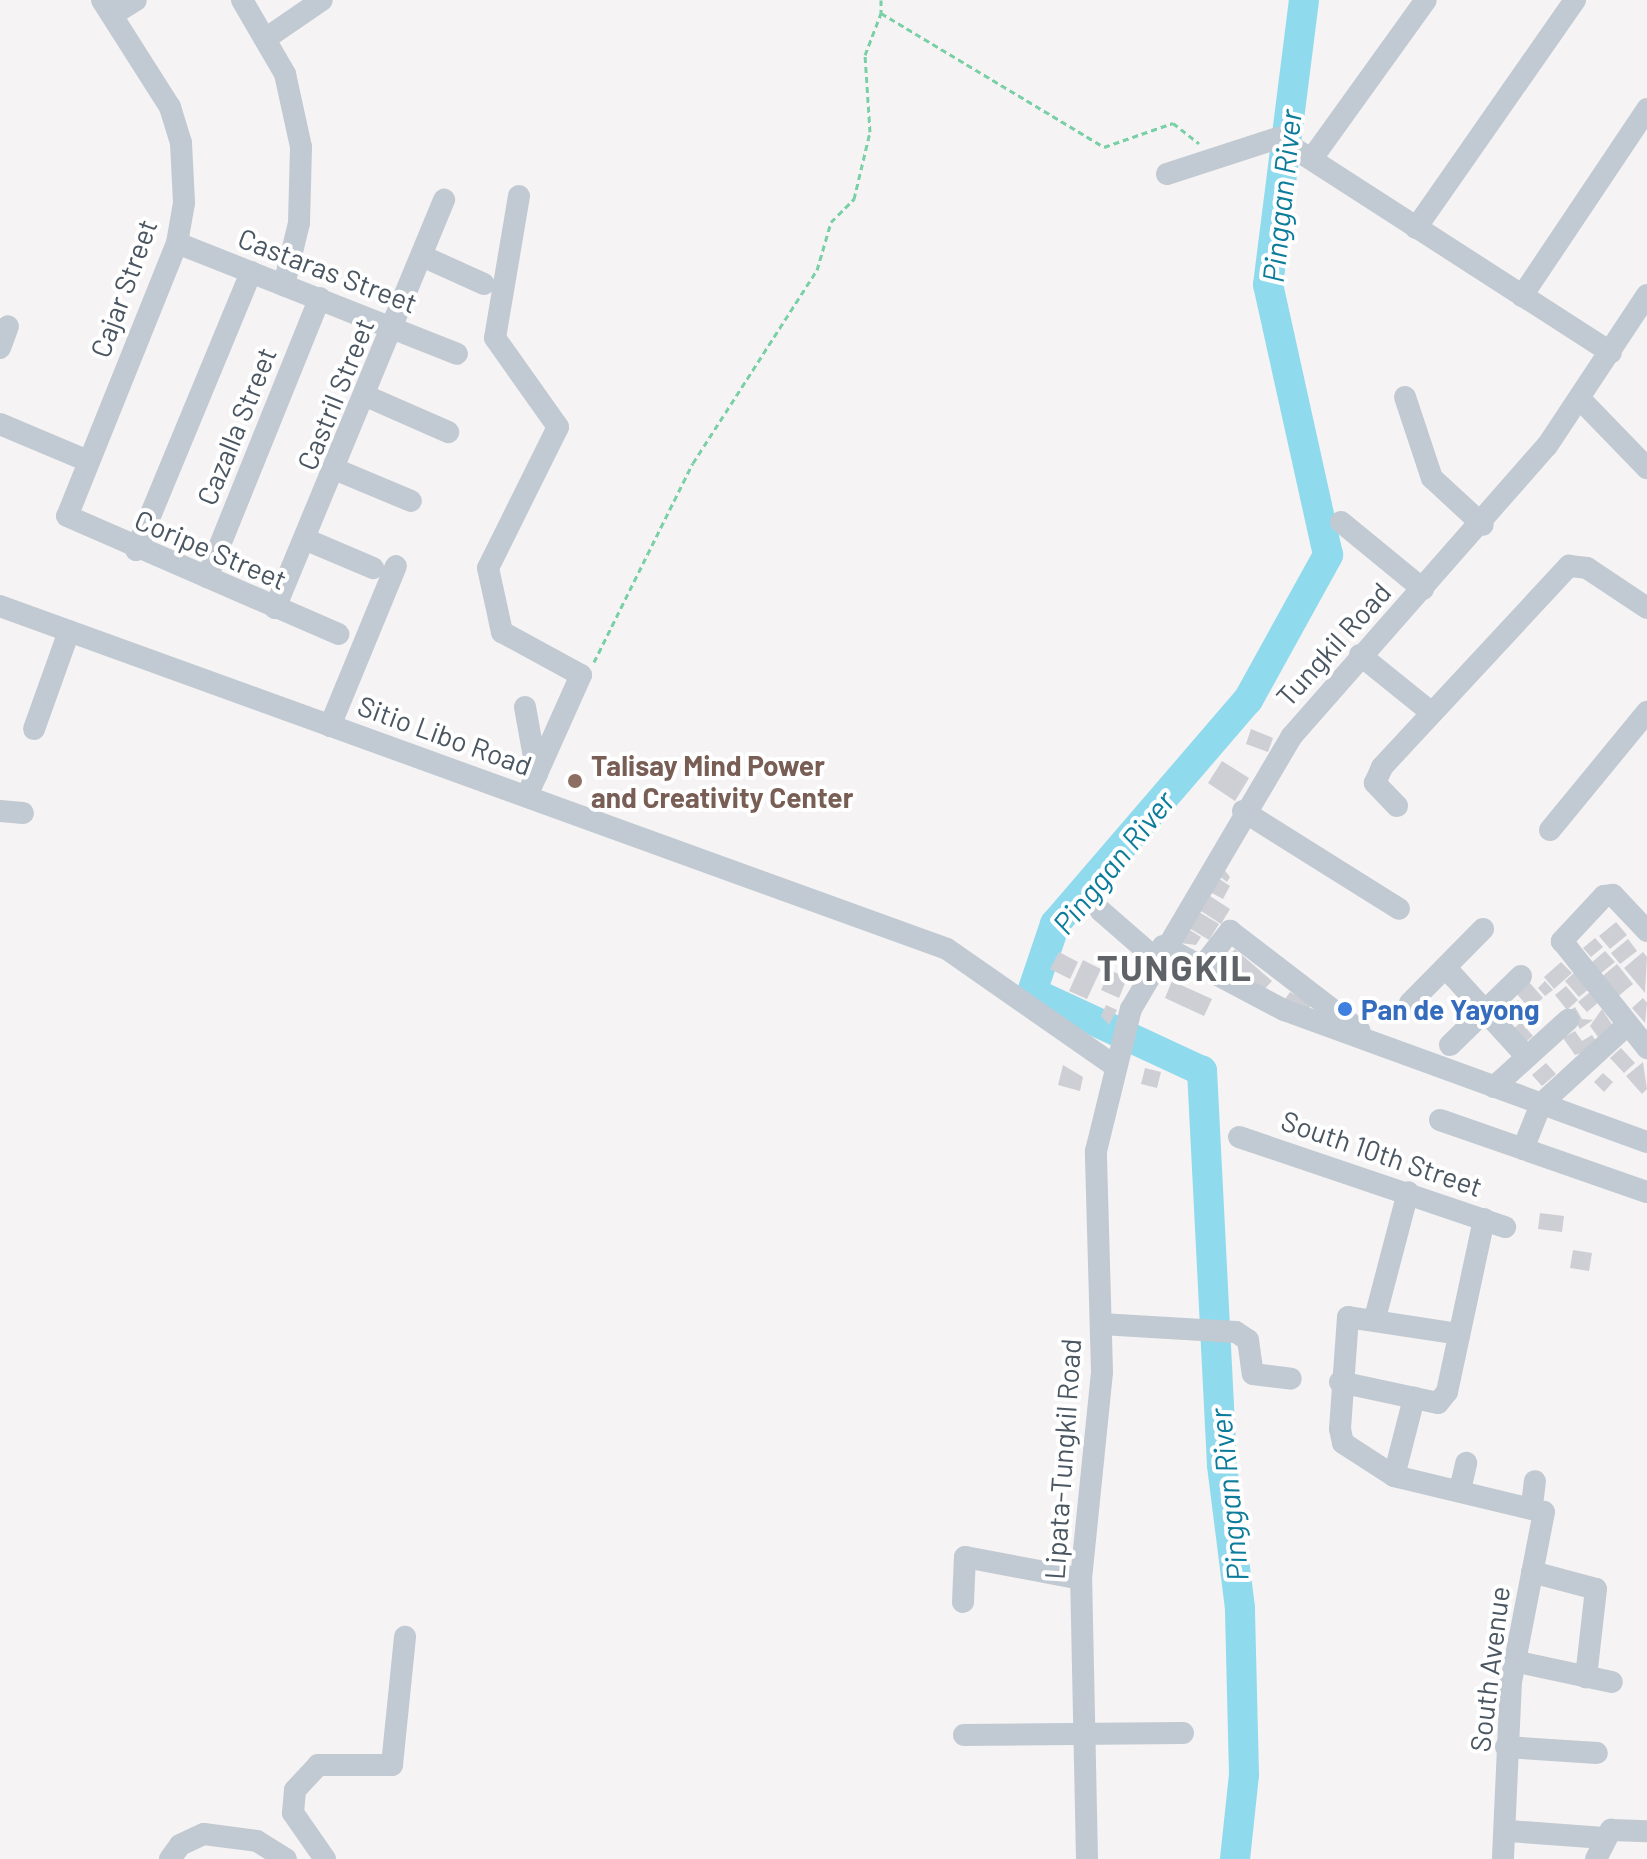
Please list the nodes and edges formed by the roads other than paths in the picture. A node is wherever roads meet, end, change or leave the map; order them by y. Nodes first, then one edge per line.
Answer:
1 (136, 0) edge
2 (242, 0) edge
3 (322, 0) edge
4 (1426, 0) edge
5 (1575, 0) edge
6 (107, 7) edge
7 (268, 37) junction
8 (1647, 109) edge
9 (1307, 152) junction
10 (1167, 174) dead end
11 (519, 196) dead end
12 (444, 200) dead end
13 (1416, 228) junction
14 (177, 243) junction
15 (422, 256) junction
16 (251, 272) junction
17 (484, 284) dead end
18 (284, 285) junction
19 (1647, 295) edge
20 (1522, 296) junction
21 (320, 298) junction
22 (8, 326) dead end
23 (394, 327) junction
24 (0, 348) edge
25 (1611, 353) junction
26 (457, 354) dead end
27 (366, 396) junction
28 (1405, 397) dead end
29 (1581, 400) junction
30 (0, 424) edge
31 (448, 432) dead end
32 (88, 461) junction
33 (1647, 468) edge
34 (337, 470) junction
35 (411, 501) dead end
36 (67, 513) joint
37 (1341, 522) dead end
38 (1483, 525) junction
39 (307, 540) junction
40 (136, 550) junction
41 (207, 577) junction
42 (1423, 589) junction
43 (0, 606) edge
44 (275, 608) junction
45 (1647, 608) edge
46 (69, 631) junction
47 (339, 634) dead end
48 (1360, 655) junction
49 (525, 707) dead end
50 (1647, 712) edge
51 (1432, 713) junction
52 (330, 726) junction
53 (34, 729) dead end
54 (537, 774) junction
55 (527, 796) junction
56 (1397, 806) dead end
57 (1243, 811) junction
58 (1550, 830) dead end
59 (1399, 909) dead end
60 (1101, 911) dead end
61 (1483, 929) dead end
62 (1647, 930) edge
63 (1159, 953) junction
64 (1202, 967) junction
65 (1446, 968) junction
66 (1521, 976) dead end
67 (1410, 1003) dead end
68 (1488, 1010) junction
69 (1568, 1020) dead end
70 (1625, 1027) junction
71 (1378, 1045) junction
72 (1450, 1045) dead end
73 (1647, 1048) edge
74 (1526, 1056) junction
75 (1116, 1060) junction
76 (1494, 1087) junction
77 (1541, 1104) junction
78 (1440, 1120) dead end
79 (1239, 1137) dead end
80 (1647, 1142) edge
81 (1523, 1149) junction
82 (1408, 1192) junction
83 (1647, 1192) edge
84 (1375, 1318) junction
85 (1101, 1324) junction
86 (1459, 1334) junction
87 (1291, 1379) dead end
88 (1340, 1382) junction
89 (1414, 1398) junction
90 (1466, 1463) dead end
91 (1394, 1476) junction
92 (1535, 1481) dead end
93 (1460, 1490) junction
94 (1532, 1505) junction
95 (1532, 1572) junction
96 (1081, 1579) junction
97 (963, 1602) dead end
98 (405, 1637) dead end
99 (1514, 1661) junction
100 (1586, 1677) junction
101 (1612, 1682) dead end
102 (1183, 1733) dead end
103 (1088, 1734) junction
104 (964, 1735) dead end
105 (1506, 1747) junction
106 (1597, 1753) dead end
107 (1509, 1831) junction
108 (1647, 1831) edge
109 (1600, 1849) edge
110 (317, 1856) edge
111 (170, 1859) edge
112 (286, 1859) edge
113 (1087, 1859) edge
114 (1503, 1859) edge

1 - 6 street
2 - 7 street
3 - 7 street
4 - 9 street
5 - 13 street
6 - 14 street, Cajar Street
7 - 18 street
8 - 20 street
9 - 10 street
9 - 13 street
11 - 54 street
12 - 15 street, Castril Street
13 - 20 street
14 - 16 street, Castaras Street
14 - 32 street, Cajar Street
15 - 17 street
15 - 23 street, Castril Street
16 - 18 street, Castaras Street
16 - 40 street
18 - 21 street, Castaras Street
19 - 25 street, Tungkil Road
20 - 25 street
21 - 23 street, Castaras Street
21 - 41 street, Cazalla Street
22 - 24 street
23 - 26 street, Castaras Street
23 - 27 street, Castril Street
25 - 29 street, Tungkil Road
27 - 31 street
27 - 34 street, Castril Street
28 - 38 street
29 - 33 street
29 - 38 street, Tungkil Road
30 - 32 street
32 - 36 street, Cajar Street
34 - 35 street
34 - 39 street, Castril Street
36 - 40 street, Coripe Street
37 - 42 street
38 - 42 street, Tungkil Road
39 - 44 street, Castril Street
39 - 52 street
40 - 41 street, Coripe Street
41 - 44 street, Coripe Street
42 - 48 street, Tungkil Road
43 - 46 street, Sitio Libo Road
44 - 47 street, Coripe Street
45 - 51 street
46 - 52 street, Sitio Libo Road
46 - 53 street
48 - 51 street
48 - 57 street, Tungkil Road
49 - 54 street
50 - 58 street
51 - 56 street
52 - 55 street, Sitio Libo Road
54 - 55 street
55 - 75 street, Sitio Libo Road
57 - 59 street
57 - 63 street, Tungkil Road
60 - 63 street
61 - 65 street
62 - 70 street
63 - 64 street
63 - 75 street, Tungkil Road
64 - 71 street
64 - 71 street
65 - 67 street
65 - 68 street
66 - 68 street
68 - 72 street
68 - 74 street
69 - 74 street
70 - 73 street
70 - 77 street
71 - 76 street
74 - 76 street
75 - 85 street, Lipata-Tungkil Road
76 - 77 street
77 - 80 street
77 - 81 street
78 - 81 street
79 - 82 street, South 10th Street
81 - 83 street
82 - 84 street
82 - 86 street, South 10th Street
84 - 86 street
84 - 88 street
85 - 87 street
85 - 96 street, Lipata-Tungkil Road
86 - 89 street
88 - 89 street
88 - 91 street
89 - 91 street
90 - 93 street
91 - 93 street
92 - 94 street
93 - 94 street
94 - 95 street, South Avenue
95 - 99 street, South Avenue
95 - 100 street
96 - 97 street
96 - 103 street, Lipata-Tungkil Road
98 - 110 street
99 - 100 street
99 - 105 street, South Avenue
100 - 101 street
102 - 103 street
103 - 104 street
103 - 113 street, Lipata-Tungkil Road
105 - 106 street
105 - 107 street, South Avenue
107 - 109 street
107 - 114 street, South Avenue
108 - 109 street
111 - 112 street

